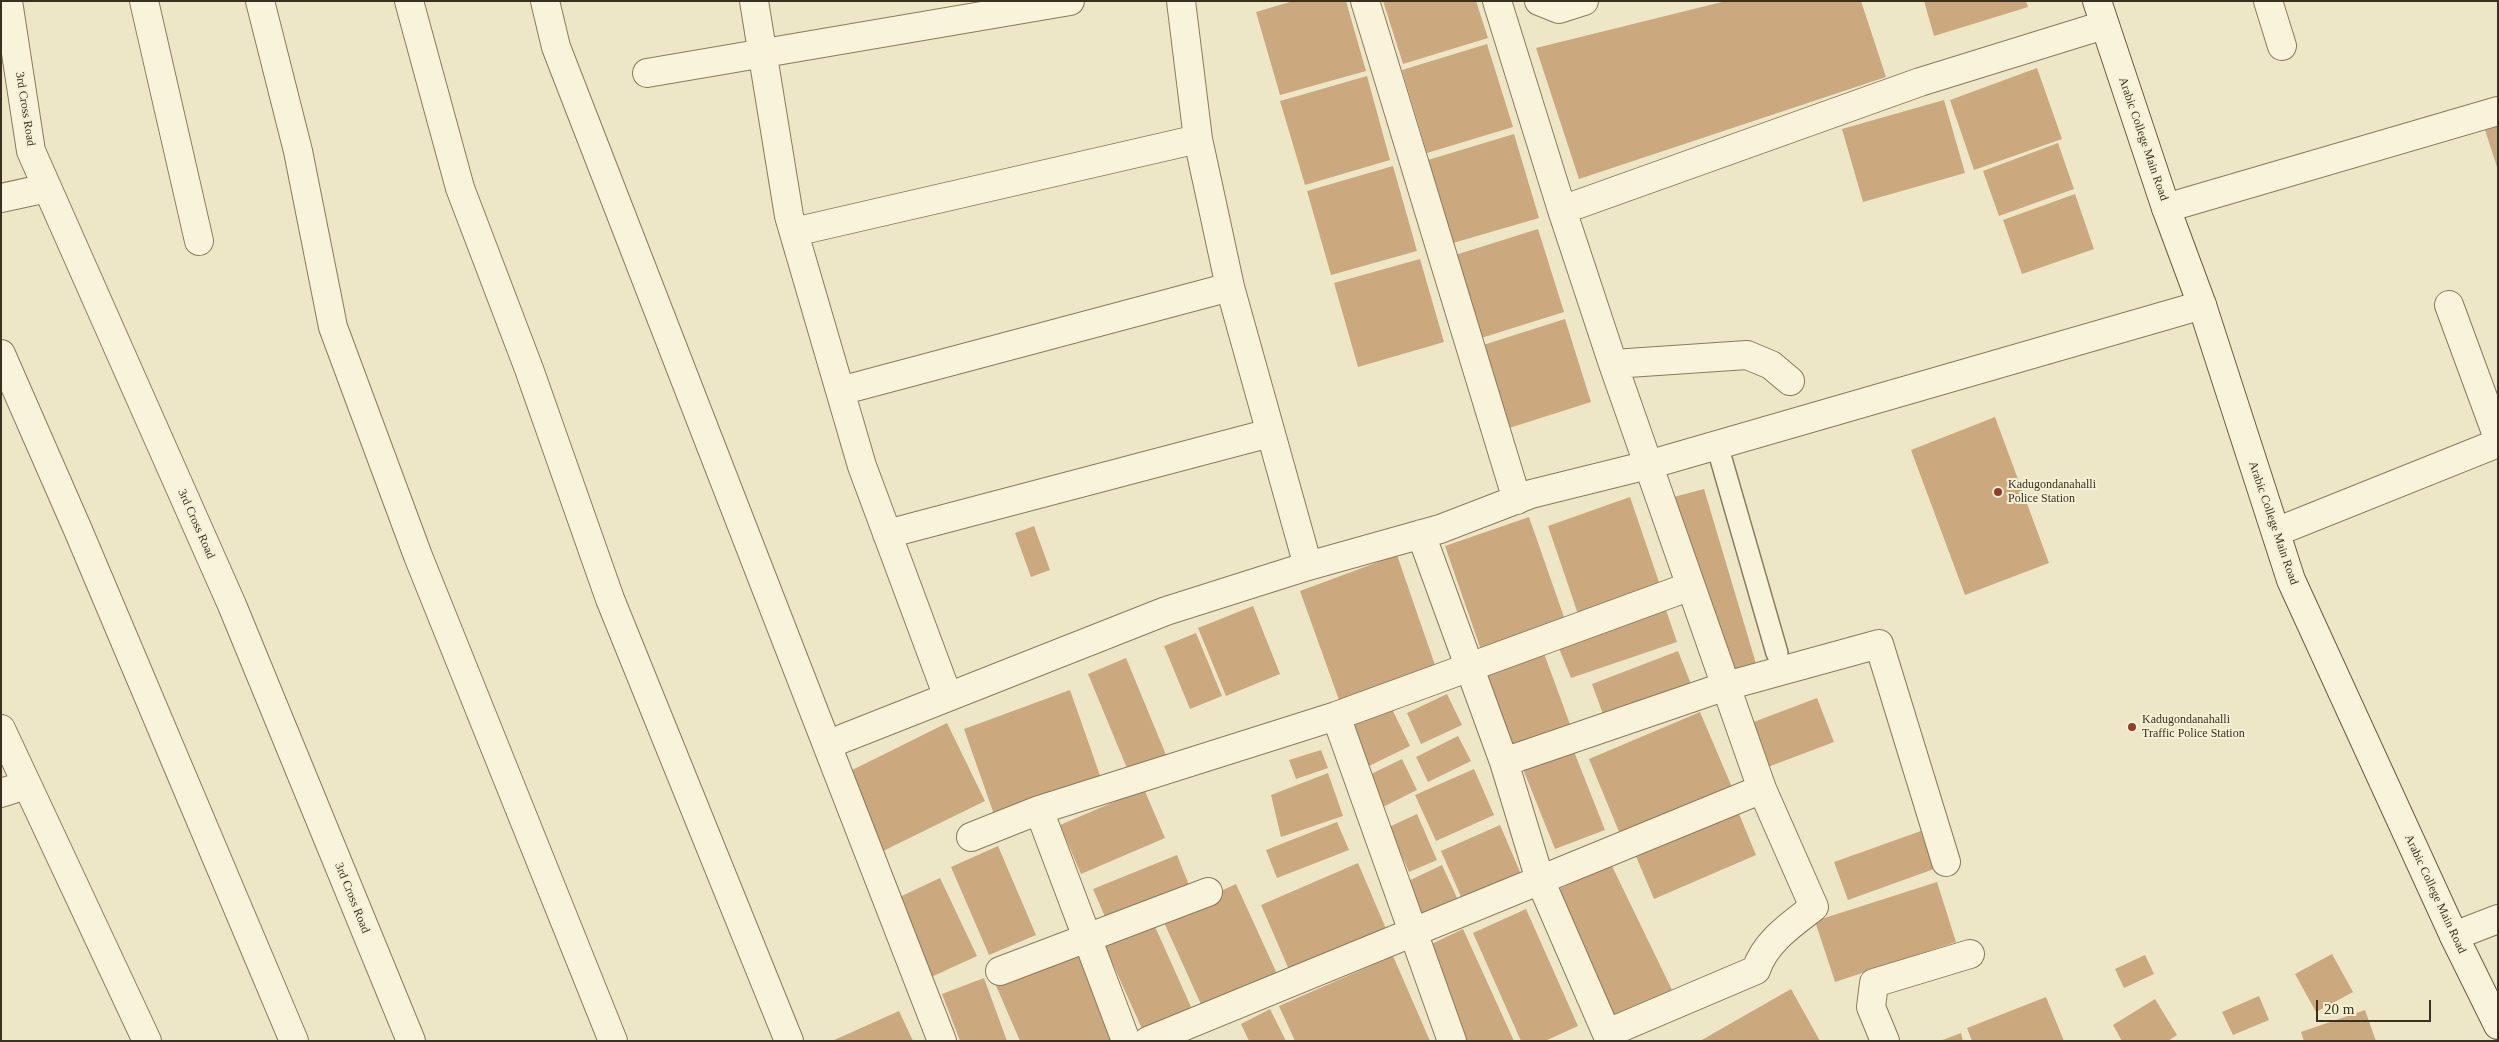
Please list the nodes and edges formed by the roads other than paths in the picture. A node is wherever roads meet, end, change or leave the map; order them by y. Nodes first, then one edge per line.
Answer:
1 (8, 1) edge
2 (144, 1) edge
3 (260, 1) edge
4 (409, 1) edge
5 (544, 1) edge
6 (754, 1) edge
7 (1070, 1) edge
8 (1181, 1) edge
9 (1365, 1) edge
10 (1497, 1) edge
11 (1539, 1) edge
12 (1584, 1) edge
13 (2268, 1) edge
14 (2100, 13) edge
15 (2282, 46) dead end
16 (763, 54) junction
17 (647, 73) dead end
18 (2498, 111) edge
19 (1198, 139) junction
20 (47, 188) junction
21 (1, 198) edge
22 (2166, 208) junction
23 (1562, 210) junction
24 (794, 232) junction
25 (199, 241) dead end
26 (1230, 287) junction
27 (2202, 305) junction
28 (2449, 305) dead end
29 (1, 354) edge
30 (1613, 364) junction
31 (1790, 381) dead end
32 (840, 391) junction
33 (1270, 433) junction
34 (2498, 438) edge
35 (2498, 443) edge
36 (1717, 445) junction
37 (1648, 465) junction
38 (1516, 500) junction
39 (2276, 532) junction
40 (886, 534) junction
41 (1421, 534) junction
42 (1308, 566) junction
43 (1691, 586) junction
44 (1777, 653) dead end
45 (1468, 667) junction
46 (1726, 686) junction
47 (948, 697) junction
48 (1336, 716) junction
49 (1, 729) edge
50 (829, 744) junction
51 (1504, 762) junction
52 (14, 789) edge
53 (1762, 789) junction
54 (1039, 810) junction
55 (971, 837) dead end
56 (1946, 862) dead end
57 (1540, 880) junction
58 (1208, 892) dead end
59 (2498, 919) edge
60 (1414, 931) junction
61 (2454, 936) junction
62 (1088, 938) junction
63 (1970, 954) dead end
64 (1000, 970) dead end
65 (2498, 1025) edge
66 (1609, 1037) edge
67 (147, 1041) edge
68 (294, 1041) edge
69 (411, 1041) edge
70 (613, 1041) edge
71 (789, 1041) edge
72 (942, 1041) edge
73 (1126, 1041) edge
74 (1148, 1041) edge
75 (1452, 1041) edge
76 (1885, 1041) edge

1 - 20 street, 3rd Cross Road
2 - 25 street
3 - 70 street
4 - 71 street
5 - 50 street
6 - 16 street
7 - 16 street
8 - 19 street
9 - 38 street
10 - 23 street
11 - 12 street
13 - 15 street
14 - 22 street, Arabic College Main Road
14 - 23 street
16 - 17 street
16 - 24 street
18 - 22 street
19 - 24 street
19 - 26 street
20 - 21 street
20 - 69 street, 3rd Cross Road
22 - 27 street, Arabic College Main Road
23 - 30 street
24 - 32 street
26 - 32 street
26 - 33 street
27 - 36 street
27 - 39 street, Arabic College Main Road
28 - 34 street
29 - 68 street
30 - 31 street
30 - 37 street
32 - 40 street
33 - 40 street
33 - 42 street
35 - 39 street
36 - 37 street
36 - 44 lane
37 - 38 street
37 - 43 street
38 - 41 street
39 - 61 street, Arabic College Main Road
40 - 47 street
41 - 42 street
41 - 45 street
42 - 47 street
43 - 45 street
43 - 46 street
45 - 48 street
45 - 51 street
46 - 51 street
46 - 53 street
46 - 56 street
47 - 50 street
48 - 54 street
48 - 60 street
49 - 52 street
50 - 72 street
51 - 57 street
52 - 67 street
53 - 57 street
53 - 66 street
54 - 55 street
54 - 62 street
57 - 60 street
57 - 66 street
58 - 62 street
59 - 61 street
60 - 74 street
60 - 75 street
61 - 65 street, Arabic College Main Road
62 - 64 street
62 - 73 street
63 - 76 street

